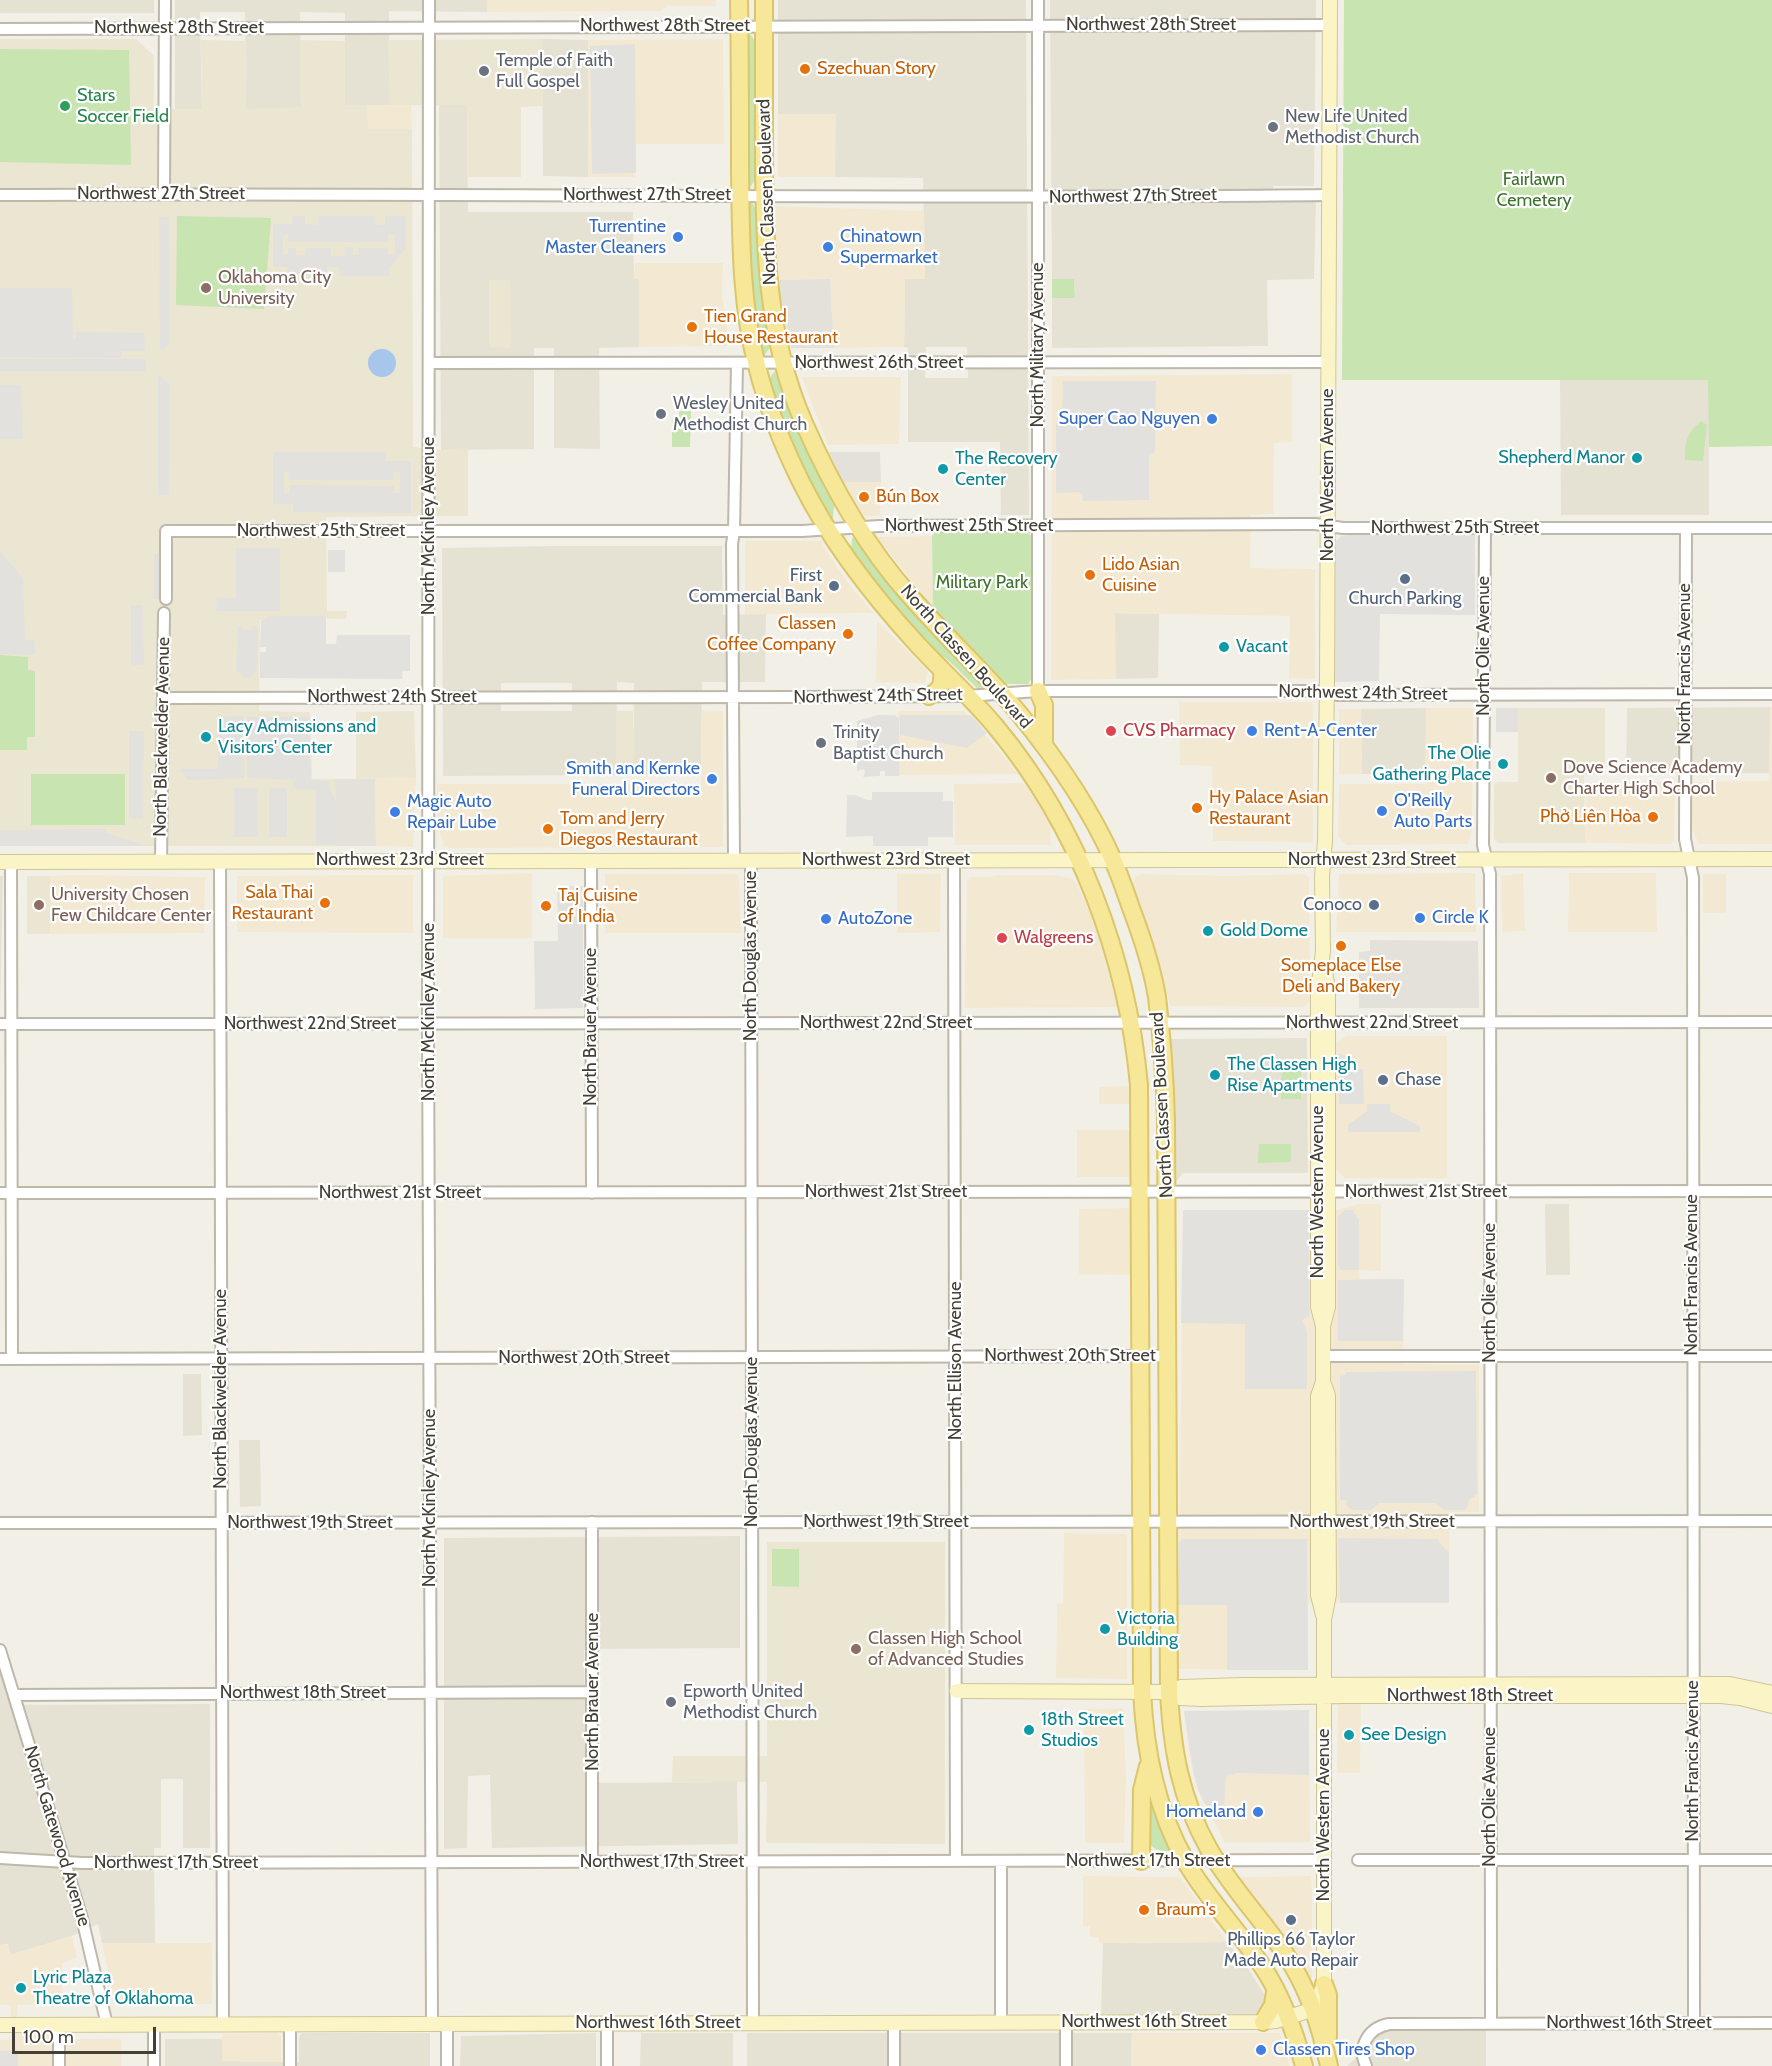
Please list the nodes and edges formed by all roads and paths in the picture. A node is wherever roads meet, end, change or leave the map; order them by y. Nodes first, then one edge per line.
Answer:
1 (165, 0) edge
2 (429, 0) edge
3 (739, 0) edge
4 (764, 0) edge
5 (1038, 0) edge
6 (1330, 0) edge
7 (1038, 25) junction
8 (1330, 25) junction
9 (740, 26) junction
10 (764, 26) junction
11 (429, 27) junction
12 (0, 28) edge
13 (165, 28) junction
14 (164, 194) junction
15 (0, 195) edge
16 (429, 195) junction
17 (1329, 195) junction
18 (740, 196) junction
19 (764, 196) junction
20 (1038, 196) junction
21 (429, 363) junction
22 (784, 363) junction
23 (1038, 363) junction
24 (1329, 363) junction
25 (737, 364) junction
26 (756, 364) junction
27 (1038, 526) junction
28 (1328, 526) junction
29 (859, 528) junction
30 (1485, 528) junction
31 (1686, 528) junction
32 (1772, 528) edge
33 (828, 529) junction
34 (429, 531) junction
35 (734, 531) junction
36 (165, 599) dead end
37 (164, 613) dead end
38 (942, 670) junction
39 (1038, 691) junction
40 (1002, 693) junction
41 (1327, 693) junction
42 (1685, 694) junction
43 (1772, 694) edge
44 (1484, 695) junction
45 (929, 696) junction
46 (967, 696) junction
47 (429, 697) junction
48 (733, 697) junction
49 (163, 699) junction
50 (1044, 745) junction
51 (1689, 859) junction
52 (1772, 859) edge
53 (429, 860) junction
54 (734, 860) junction
55 (751, 860) junction
56 (954, 860) junction
57 (1113, 860) junction
58 (1324, 860) junction
59 (1486, 860) junction
60 (161, 861) junction
61 (220, 861) junction
62 (591, 861) junction
63 (1080, 861) junction
64 (5, 862) edge
65 (1131, 1022) junction
66 (1693, 1022) junction
67 (1772, 1022) edge
68 (591, 1023) junction
69 (751, 1023) junction
70 (954, 1023) junction
71 (1159, 1023) junction
72 (1323, 1023) junction
73 (1490, 1023) junction
74 (6, 1024) edge
75 (220, 1024) junction
76 (429, 1024) junction
77 (1693, 1191) junction
78 (1772, 1191) edge
79 (752, 1192) junction
80 (955, 1192) junction
81 (1140, 1192) junction
82 (1166, 1192) junction
83 (1323, 1192) junction
84 (1490, 1192) junction
85 (0, 1193) edge
86 (12, 1193) junction
87 (221, 1193) junction
88 (430, 1193) junction
89 (592, 1193) junction
90 (1140, 1356) junction
91 (1168, 1356) junction
92 (1323, 1356) junction
93 (1490, 1356) junction
94 (1692, 1356) junction
95 (1772, 1356) edge
96 (752, 1357) junction
97 (956, 1357) junction
98 (429, 1358) junction
99 (0, 1359) edge
100 (12, 1359) junction
101 (221, 1359) junction
102 (1323, 1521) junction
103 (1491, 1521) junction
104 (1692, 1521) junction
105 (1772, 1521) edge
106 (592, 1522) junction
107 (752, 1522) junction
108 (956, 1522) junction
109 (1141, 1522) junction
110 (1169, 1522) junction
111 (0, 1523) edge
112 (222, 1523) junction
113 (430, 1523) junction
114 (0, 1650) edge
115 (1260, 1684) junction
116 (1730, 1684) junction
117 (1772, 1684) edge
118 (1490, 1690) junction
119 (1693, 1690) junction
120 (957, 1691) junction
121 (1142, 1691) junction
122 (1324, 1691) junction
123 (592, 1692) junction
124 (1169, 1692) junction
125 (430, 1693) junction
126 (222, 1694) junction
127 (1772, 1694) edge
128 (15, 1695) junction
129 (1260, 1699) junction
130 (1772, 1706) edge
131 (1149, 1762) junction
132 (0, 1858) edge
133 (1490, 1859) junction
134 (1694, 1859) junction
135 (1141, 1860) junction
136 (1185, 1860) junction
137 (1216, 1860) junction
138 (1324, 1860) junction
139 (1358, 1860) dead end
140 (1772, 1860) edge
141 (64, 1861) junction
142 (753, 1861) junction
143 (956, 1861) junction
144 (1001, 1861) junction
145 (222, 1862) junction
146 (431, 1862) junction
147 (592, 1862) junction
148 (1324, 1984) junction
149 (1275, 1992) junction
150 (1314, 2009) junction
151 (1288, 2017) junction
152 (1001, 2022) junction
153 (1066, 2022) junction
154 (1263, 2022) junction
155 (607, 2023) junction
156 (753, 2023) junction
157 (894, 2023) junction
158 (1491, 2023) junction
159 (1694, 2023) junction
160 (1772, 2023) edge
161 (154, 2024) junction
162 (223, 2024) junction
163 (290, 2024) junction
164 (432, 2024) junction
165 (447, 2024) junction
166 (0, 2025) edge
167 (59, 2025) junction
168 (107, 2025) junction
169 (1328, 2063) edge
170 (59, 2066) edge
171 (154, 2066) edge
172 (290, 2066) edge
173 (447, 2066) edge
174 (607, 2066) edge
175 (894, 2066) edge
176 (1066, 2066) edge
177 (1304, 2066) edge
178 (1366, 2066) edge

1 - 13 street
2 - 11 street, North McKinley Avenue
3 - 9 main road, North Classen Boulevard
4 - 10 main road, North Classen Boulevard
5 - 7 street, North Military Avenue
6 - 8 street, North Western Avenue
7 - 8 street, Northwest 28th Street
7 - 10 street, Northwest 28th Street
7 - 20 street, North Military Avenue
8 - 17 street, North Western Avenue
9 - 10 street, Northwest 28th Street
9 - 11 street, Northwest 28th Street
9 - 18 main road, North Classen Boulevard
10 - 19 main road, North Classen Boulevard
11 - 13 street, Northwest 28th Street
11 - 16 street, North McKinley Avenue
12 - 13 street, Northwest 28th Street
13 - 14 street
14 - 15 street, Northwest 27th Street
14 - 16 street, Northwest 27th Street
16 - 18 street, Northwest 27th Street
16 - 21 street, North McKinley Avenue
17 - 20 street, Northwest 27th Street
17 - 24 street, North Western Avenue
18 - 19 street, Northwest 27th Street
18 - 26 main road, North Classen Boulevard
19 - 20 street, Northwest 27th Street
19 - 22 main road, North Classen Boulevard
20 - 23 street, North Military Avenue
21 - 25 street, Northwest 26th Street
21 - 34 street, North McKinley Avenue
22 - 23 street, Northwest 26th Street
22 - 26 street, Northwest 26th Street
22 - 29 main road, North Classen Boulevard
23 - 24 street, Northwest 26th Street
23 - 27 street, North Military Avenue
24 - 28 street, North Western Avenue
25 - 26 street, Northwest 26th Street
25 - 35 street, North Douglas Avenue
26 - 33 main road, North Classen Boulevard
27 - 28 street, Northwest 25th Street
27 - 29 street, Northwest 25th Street
27 - 39 street, North Military Avenue
28 - 30 street, Northwest 25th Street
28 - 41 street, North Western Avenue
29 - 33 street, Northwest 25th Street
29 - 40 main road, North Classen Boulevard
30 - 31 street, Northwest 25th Street
30 - 44 street, North Olie Avenue
31 - 32 street, Northwest 25th Street
31 - 42 street, North Francis Avenue
33 - 35 street, Northwest 25th Street
33 - 38 main road, North Classen Boulevard
34 - 35 street, Northwest 25th Street
34 - 36 street, Northwest 25th Street
34 - 47 street, North McKinley Avenue
35 - 48 street, North Douglas Avenue
37 - 49 street, North Blackwelder Avenue
38 - 45 main road
38 - 46 main road, North Classen Boulevard
39 - 40 street, Northwest 24th Street
39 - 41 street, Northwest 24th Street
39 - 50 main road
40 - 46 street, Northwest 24th Street
40 - 50 main road, North Classen Boulevard
41 - 44 street, Northwest 24th Street
41 - 58 street, North Western Avenue
42 - 43 street, Northwest 24th Street
42 - 44 street, Northwest 24th Street
42 - 51 street, North Francis Avenue
44 - 59 street, North Olie Avenue
45 - 46 street, Northwest 24th Street
45 - 48 street, Northwest 24th Street
46 - 63 main road, North Classen Boulevard
47 - 48 street, Northwest 24th Street
47 - 49 street, Northwest 24th Street
47 - 53 street, North McKinley Avenue
48 - 54 street, North Douglas Avenue
49 - 60 street, North Blackwelder Avenue
50 - 57 main road, North Classen Boulevard
51 - 52 street, Northwest 23rd Street
51 - 59 street, Northwest 23rd Street
51 - 66 street, North Francis Avenue
53 - 61 street, Northwest 23rd Street
53 - 62 street, Northwest 23rd Street
53 - 76 street, North McKinley Avenue
54 - 55 street, Northwest 23rd Street
54 - 62 street, Northwest 23rd Street
55 - 56 street, Northwest 23rd Street
55 - 69 street, North Douglas Avenue
56 - 63 street, Northwest 23rd Street
56 - 70 street, North Ellison Avenue
57 - 58 street, Northwest 23rd Street
57 - 63 street, Northwest 23rd Street
57 - 71 main road, North Classen Boulevard
58 - 59 street, Northwest 23rd Street
58 - 72 street, North Western Avenue
59 - 73 street, North Olie Avenue
60 - 61 street, Northwest 23rd Street
60 - 64 street, Northwest 23rd Street
61 - 75 street, North Blackwelder Avenue
62 - 68 street, North Brauer Avenue
63 - 65 main road, North Classen Boulevard
64 - 74 street
65 - 70 street, Northwest 22nd Street
65 - 71 street, Northwest 22nd Street
65 - 81 main road, North Classen Boulevard
66 - 67 street, Northwest 22nd Street
66 - 73 street, Northwest 22nd Street
66 - 77 street, North Francis Avenue
68 - 69 street, Northwest 22nd Street
68 - 76 street, Northwest 22nd Street
68 - 89 street, North Brauer Avenue
69 - 70 street, Northwest 22nd Street
69 - 79 street, North Douglas Avenue
70 - 80 street, North Ellison Avenue
71 - 72 street, Northwest 22nd Street
71 - 82 main road, North Classen Boulevard
72 - 73 street, Northwest 22nd Street
72 - 83 street, North Western Avenue
73 - 84 street, North Olie Avenue
74 - 75 street, Northwest 22nd Street
74 - 86 street
75 - 76 street, Northwest 22nd Street
75 - 87 street, North Blackwelder Avenue
76 - 88 street, North McKinley Avenue
77 - 78 street, Northwest 21st Street
77 - 84 street, Northwest 21st Street
77 - 94 street, North Francis Avenue
79 - 80 street, Northwest 21st Street
79 - 89 street, Northwest 21st Street
79 - 96 street, North Douglas Avenue
80 - 81 street, Northwest 21st Street
80 - 97 street, North Ellison Avenue
81 - 82 street, Northwest 21st Street
81 - 90 main road, North Classen Boulevard
82 - 83 street, Northwest 21st Street
82 - 91 main road, North Classen Boulevard
83 - 84 street, Northwest 21st Street
83 - 92 street, North Western Avenue
84 - 93 street, North Olie Avenue
85 - 86 street, Northwest 21st Street
86 - 87 street, Northwest 21st Street
86 - 100 street
87 - 88 street, Northwest 21st Street
87 - 101 street, North Blackwelder Avenue
88 - 89 street, Northwest 21st Street
88 - 98 street, North McKinley Avenue
90 - 91 street, Northwest 20th Street
90 - 97 street, Northwest 20th Street
90 - 109 main road, North Classen Boulevard
91 - 110 main road, North Classen Boulevard
92 - 93 street
92 - 102 street, North Western Avenue
93 - 94 street
93 - 103 street, North Olie Avenue
94 - 95 street
94 - 104 street, North Francis Avenue
96 - 97 street, Northwest 20th Street
96 - 98 street, Northwest 20th Street
96 - 107 street, North Douglas Avenue
97 - 108 street, North Ellison Avenue
98 - 101 street, Northwest 20th Street
98 - 113 street, North McKinley Avenue
99 - 100 street, Northwest 20th Street
100 - 101 street, Northwest 20th Street
101 - 112 street, North Blackwelder Avenue
102 - 103 street, Northwest 19th Street
102 - 110 street, Northwest 19th Street
102 - 122 street, North Western Avenue
103 - 104 street, Northwest 19th Street
103 - 118 street, North Olie Avenue
104 - 105 street, Northwest 19th Street
104 - 119 street, North Francis Avenue
106 - 107 street, Northwest 19th Street
106 - 113 street, Northwest 19th Street
106 - 123 street, North Brauer Avenue
107 - 108 street, Northwest 19th Street
107 - 142 street, North Douglas Avenue
108 - 109 street, Northwest 19th Street
108 - 120 street, North Ellison Avenue
109 - 110 street, Northwest 19th Street
109 - 121 main road, North Classen Boulevard
110 - 124 main road, North Classen Boulevard
111 - 112 street, Northwest 19th Street
112 - 113 street, Northwest 19th Street
112 - 126 street, North Blackwelder Avenue
113 - 125 street, North McKinley Avenue
114 - 128 street, North Gatewood Avenue
115 - 122 street, Northwest 18th Street
115 - 124 street, Northwest 18th Street
115 - 129 street
116 - 117 street
116 - 119 street, Northwest 18th Street
116 - 127 street, Northwest 18th Street
118 - 119 street, Northwest 18th Street
118 - 122 street, Northwest 18th Street
118 - 133 street, North Olie Avenue
119 - 130 street, Northwest 18th Street
119 - 134 street, North Francis Avenue
120 - 121 street, Northwest 18th Street
120 - 143 street, North Ellison Avenue
121 - 124 street, Northwest 18th Street
121 - 131 main road, North Classen Boulevard
122 - 129 street, Northwest 18th Street
122 - 138 street, North Western Avenue
123 - 125 street, Northwest 18th Street
123 - 147 street, North Brauer Avenue
124 - 129 street, Northwest 18th Street
124 - 137 main road, North Classen Boulevard
125 - 126 street, Northwest 18th Street
125 - 146 street, North McKinley Avenue
126 - 128 street, Northwest 18th Street
126 - 145 street, North Blackwelder Avenue
128 - 141 street, North Gatewood Avenue
131 - 135 main road
131 - 136 main road, North Classen Boulevard
132 - 141 street, Northwest 17th Street
133 - 134 street
133 - 139 street
133 - 158 street, North Olie Avenue
134 - 140 street
134 - 159 street, North Francis Avenue
135 - 136 street, Northwest 17th Street
135 - 144 street, Northwest 17th Street
136 - 137 street, Northwest 17th Street
136 - 149 main road, North Classen Boulevard
137 - 138 street, Northwest 17th Street
137 - 150 main road, North Classen Boulevard
138 - 148 street, North Western Avenue
141 - 145 street, Northwest 17th Street
141 - 168 street, North Gatewood Avenue
142 - 143 street, Northwest 17th Street
142 - 147 street, Northwest 17th Street
142 - 156 street, North Douglas Avenue
143 - 144 street, Northwest 17th Street
144 - 152 street
145 - 146 street, Northwest 17th Street
145 - 162 street, North Blackwelder Avenue
146 - 147 street, Northwest 17th Street
146 - 164 street, North McKinley Avenue
148 - 150 street, North Western Avenue
148 - 169 main road
149 - 151 main road, North Classen Boulevard
149 - 154 main road
150 - 151 street, Northwest 16th Street
150 - 169 main road, North Classen Boulevard
151 - 154 street, Northwest 16th Street
151 - 177 main road, North Classen Boulevard
152 - 153 street, Northwest 16th Street
152 - 157 street, Northwest 16th Street
153 - 154 street, Northwest 16th Street
153 - 176 street
155 - 156 street, Northwest 16th Street
155 - 165 street, Northwest 16th Street
155 - 174 street
156 - 157 street, Northwest 16th Street
157 - 175 street
158 - 159 street, Northwest 16th Street
158 - 178 street, Northwest 16th Street
159 - 160 street, Northwest 16th Street
161 - 162 street, Northwest 16th Street
161 - 168 street, Northwest 16th Street
161 - 171 street
162 - 163 street, Northwest 16th Street
163 - 164 street, Northwest 16th Street
163 - 172 street
164 - 165 street, Northwest 16th Street
165 - 173 street
166 - 167 street, Northwest 16th Street
167 - 168 street, Northwest 16th Street
167 - 170 street

